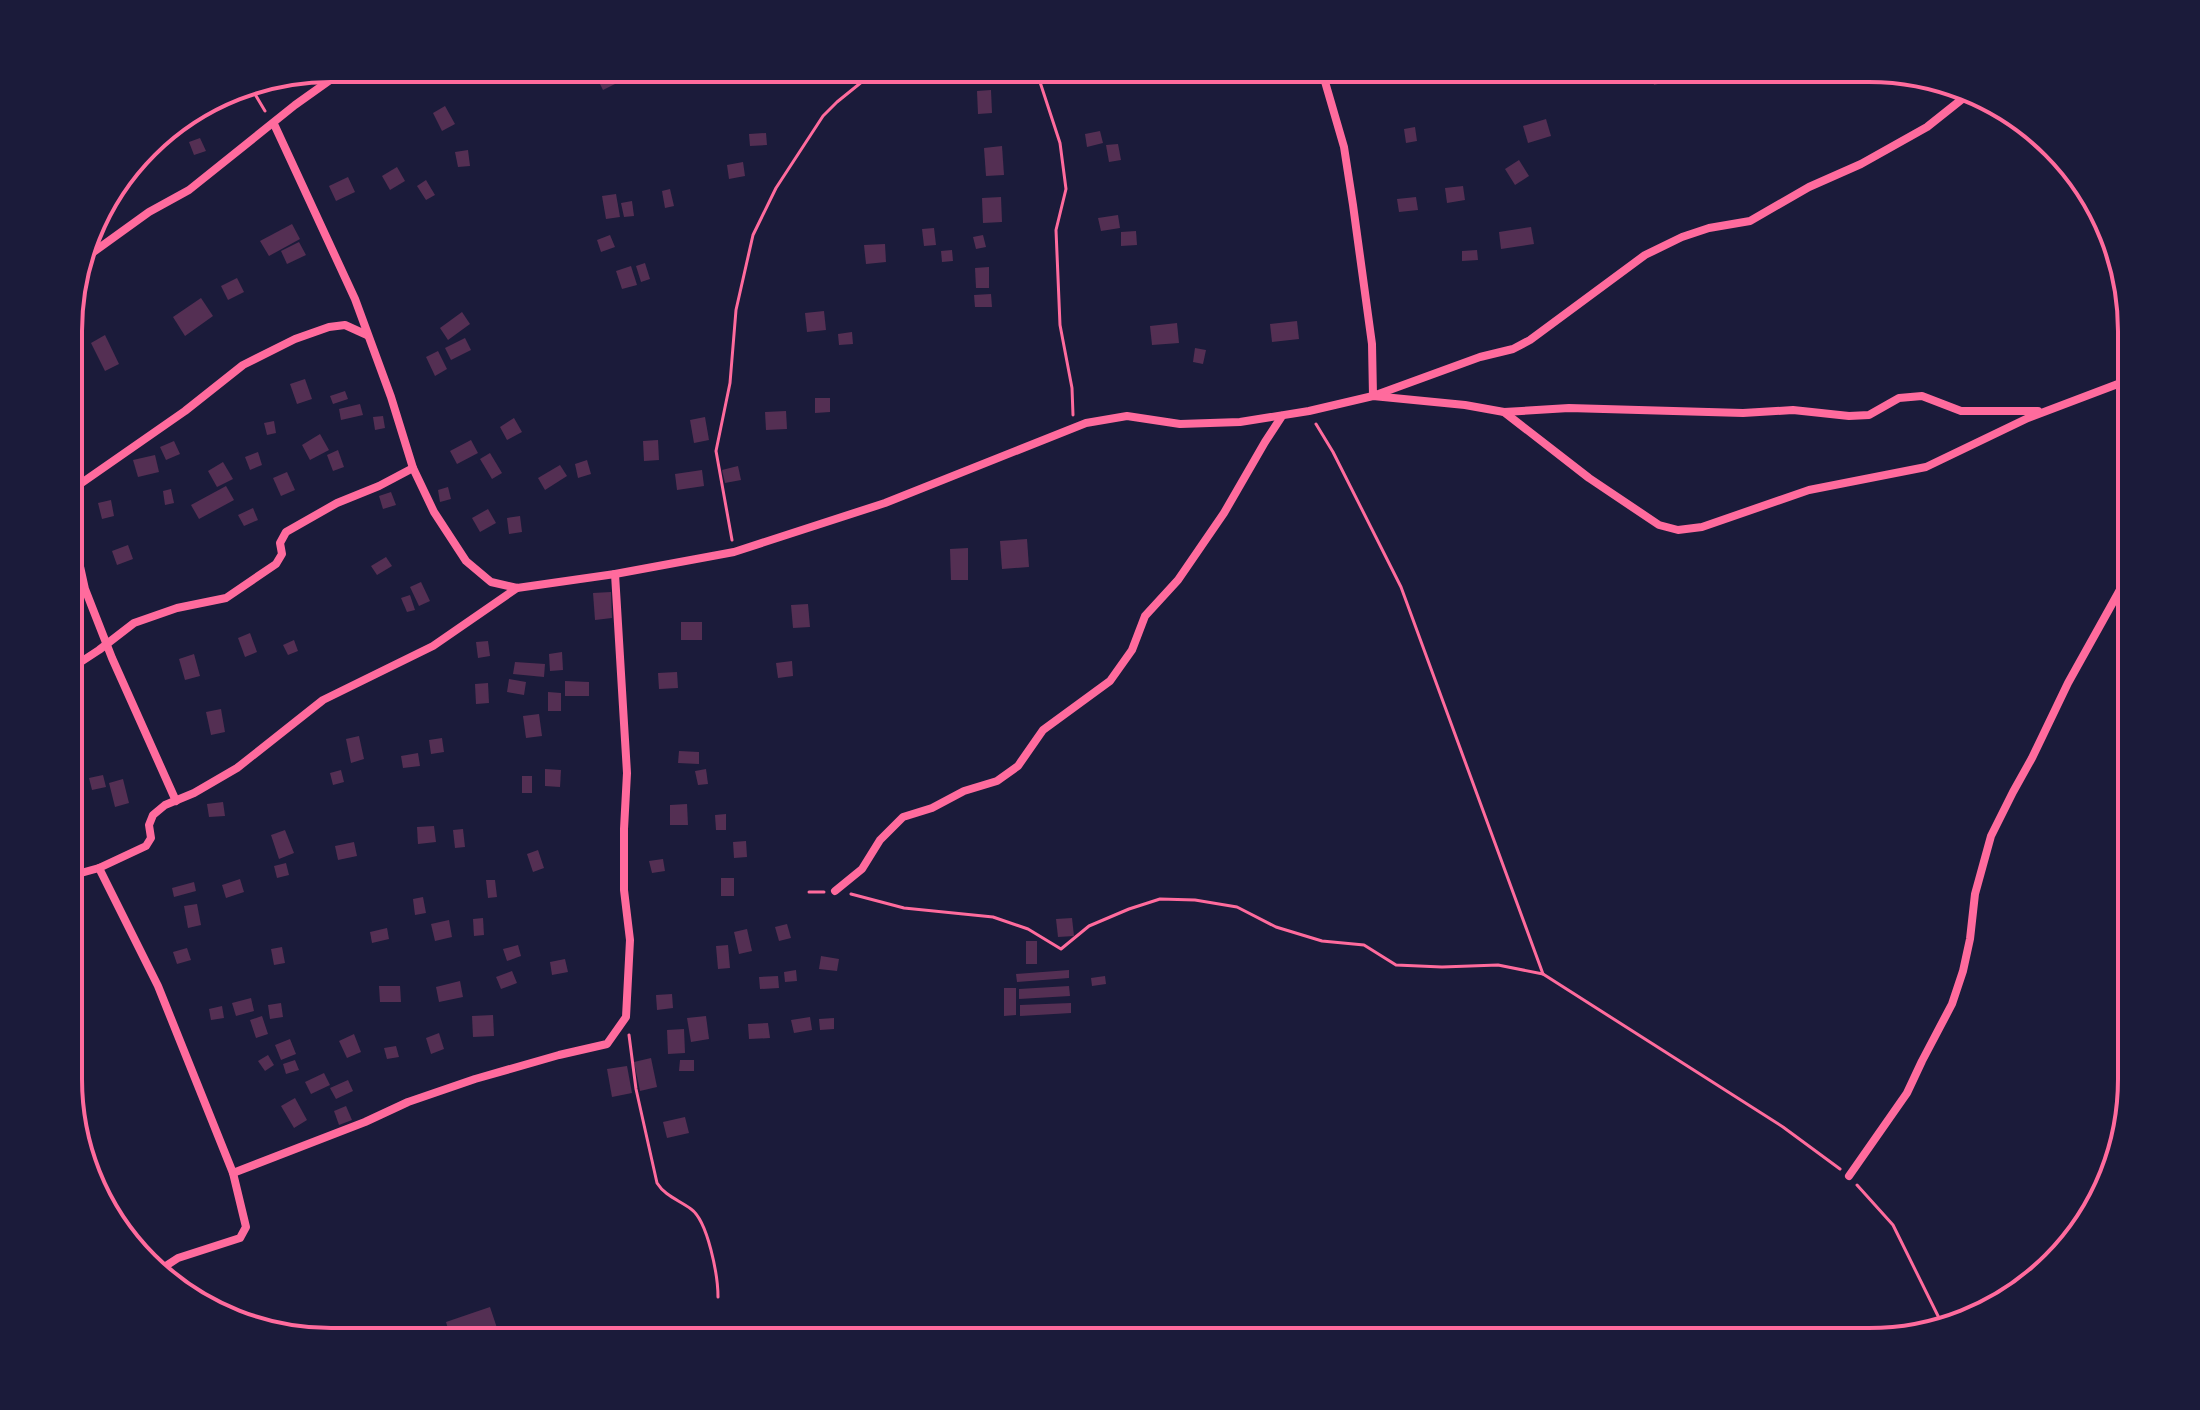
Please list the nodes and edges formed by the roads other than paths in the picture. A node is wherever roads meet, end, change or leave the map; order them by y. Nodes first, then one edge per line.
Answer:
1 (327, 82) edge
2 (1325, 82) edge
3 (1961, 100) edge
4 (274, 124) junction
5 (96, 250) edge
6 (367, 335) junction
7 (2117, 384) edge
8 (1373, 396) junction
9 (2047, 411) junction
10 (1504, 412) junction
11 (1282, 416) junction
12 (413, 468) junction
13 (82, 483) edge
14 (615, 574) junction
15 (82, 575) edge
16 (517, 588) junction
17 (2117, 595) edge
18 (107, 644) junction
19 (82, 661) edge
20 (176, 801) junction
21 (99, 868) junction
22 (82, 873) edge
23 (835, 891) road end
24 (233, 1173) junction
25 (1849, 1176) road end
26 (166, 1266) edge

1 - 4 street
2 - 8 street
3 - 8 street
4 - 5 street
4 - 6 street
6 - 12 street
6 - 13 street
7 - 9 street
8 - 10 street
8 - 11 street
9 - 10 street
9 - 10 street
11 - 14 street
11 - 23 street
12 - 16 street
12 - 18 street
14 - 16 street
14 - 24 street
15 - 18 street
16 - 20 street
17 - 25 street
18 - 19 street
18 - 20 street
20 - 21 street
21 - 22 street
21 - 24 street
24 - 26 street

